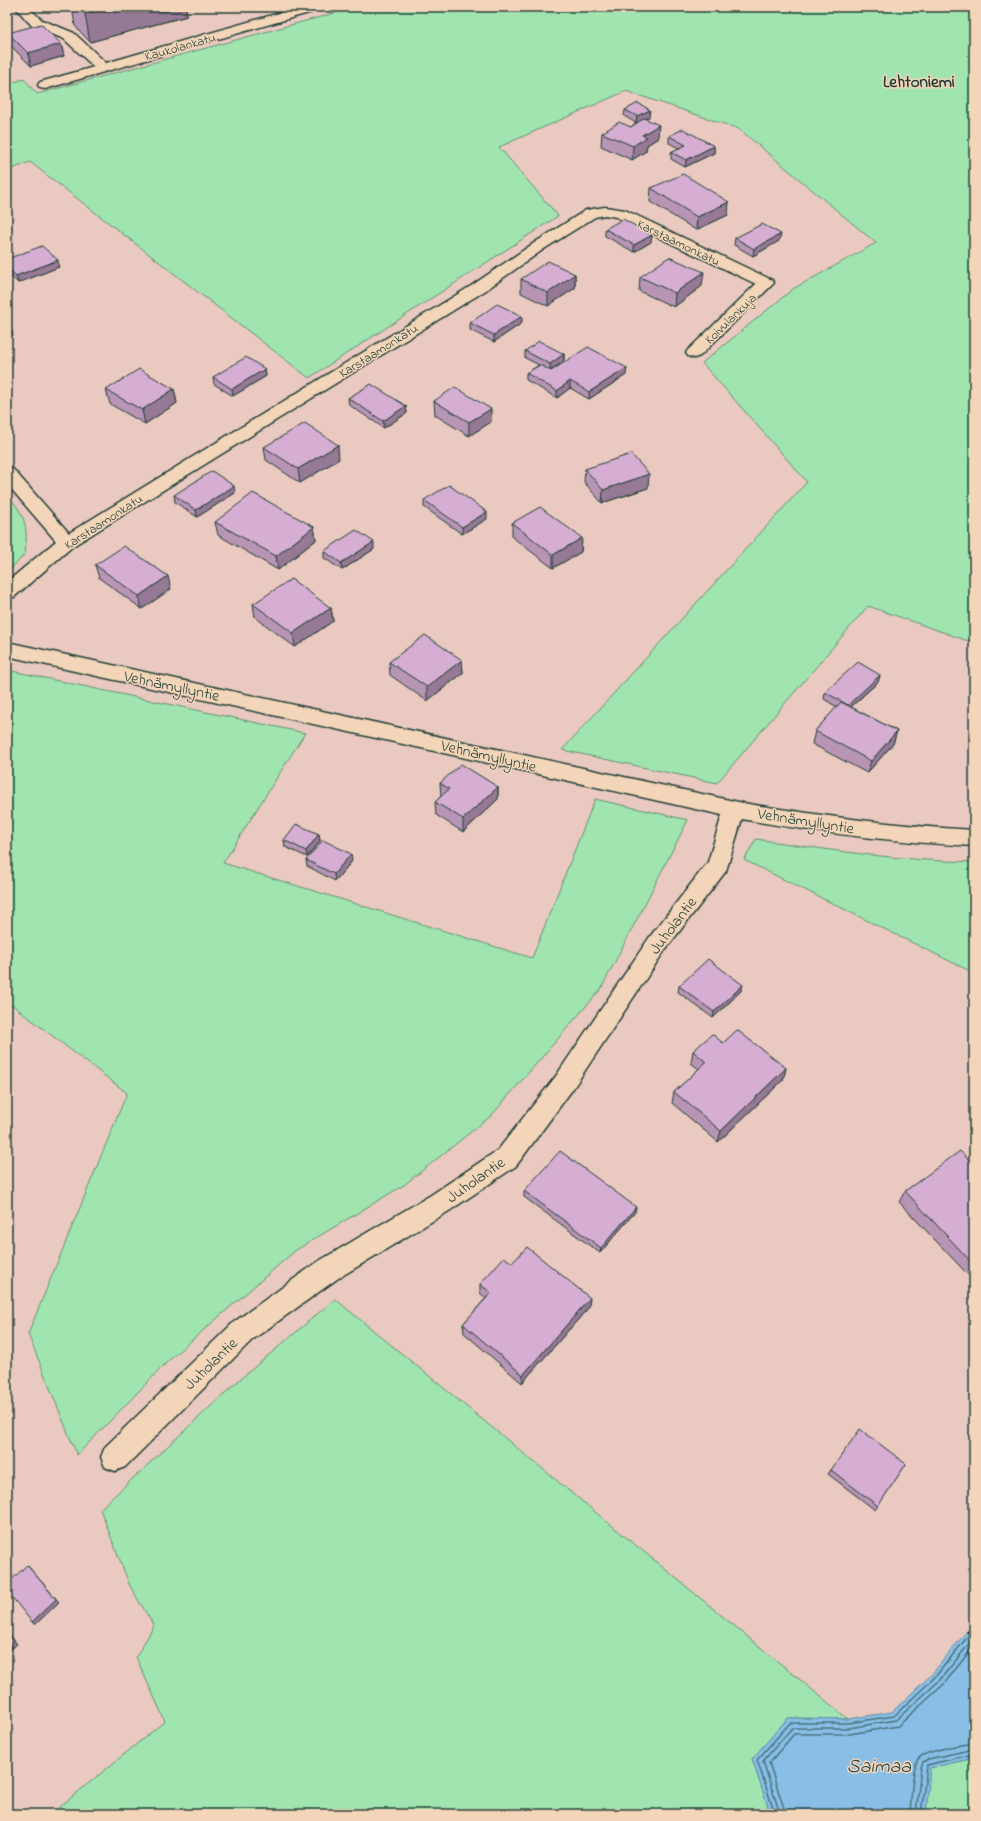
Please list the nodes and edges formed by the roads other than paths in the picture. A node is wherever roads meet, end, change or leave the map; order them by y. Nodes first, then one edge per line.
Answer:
1 (21, 7) edge
2 (314, 7) edge
3 (103, 68) junction
4 (45, 85) dead end
5 (766, 283) joint
6 (694, 353) dead end
7 (7, 473) edge
8 (67, 542) junction
9 (7, 592) edge
10 (7, 649) edge
11 (734, 808) junction
12 (974, 838) edge
13 (115, 1457) dead end

1 - 3 street
2 - 3 street, Kaukolankatu
3 - 4 street, Kaukolankatu
5 - 6 street, Koivulankuja
5 - 8 street, Karstaamonkatu
7 - 8 street
8 - 9 street, Karstaamonkatu
10 - 11 street, Vehnämyllyntie
11 - 12 street, Vehnämyllyntie
11 - 13 street, Juholantie

